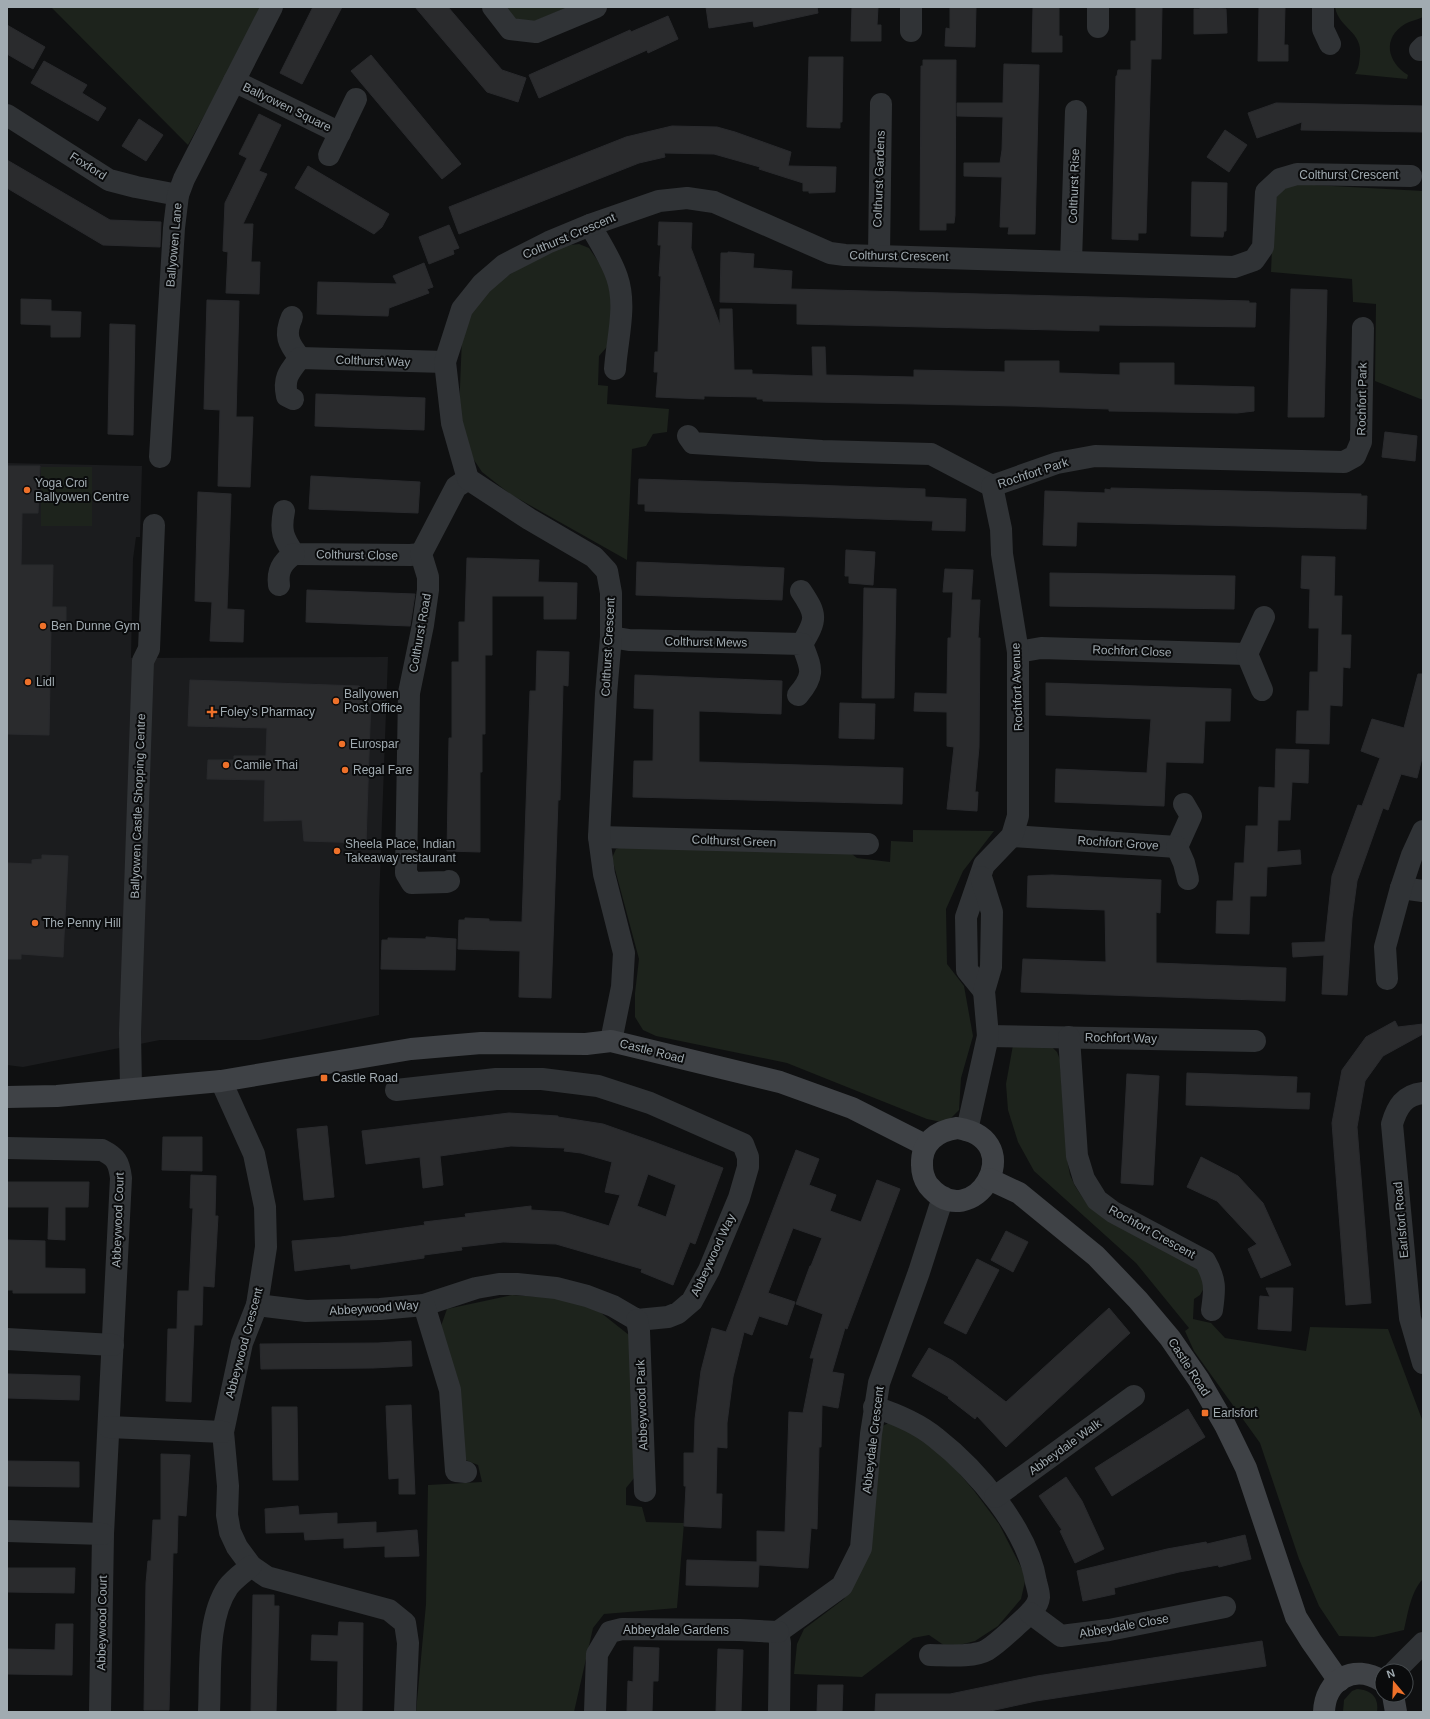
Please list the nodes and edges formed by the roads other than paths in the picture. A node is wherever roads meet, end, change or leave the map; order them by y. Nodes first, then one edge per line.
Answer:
1 (272, 7) edge
2 (492, 7) edge
3 (596, 7) edge
4 (911, 7) edge
5 (1323, 7) edge
6 (911, 31) dead end
7 (1330, 44) dead end
8 (234, 81) junction
9 (356, 99) dead end
10 (881, 104) dead end
11 (1076, 111) dead end
12 (7, 115) edge
13 (340, 133) junction
14 (329, 155) dead end
15 (1411, 176) dead end
16 (178, 195) junction
17 (590, 225) junction
18 (879, 255) junction
19 (1071, 261) junction
20 (292, 317) dead end
21 (1363, 328) dead end
22 (300, 358) junction
23 (445, 362) junction
24 (614, 368) dead end
25 (293, 399) dead end
26 (688, 436) dead end
27 (160, 457) dead end
28 (468, 479) junction
29 (992, 486) junction
30 (284, 512) dead end
31 (154, 525) dead end
32 (294, 554) junction
33 (421, 554) junction
34 (279, 585) dead end
35 (801, 591) dead end
36 (1264, 617) dead end
37 (611, 637) junction
38 (802, 644) junction
39 (1018, 652) junction
40 (1247, 654) junction
41 (1262, 690) dead end
42 (798, 695) dead end
43 (1184, 804) dead end
44 (1423, 831) edge
45 (1012, 836) junction
46 (599, 837) junction
47 (868, 844) dead end
48 (1177, 847) junction
49 (1188, 879) dead end
50 (449, 881) dead end
51 (1401, 888) junction
52 (1423, 891) edge
53 (1387, 979) dead end
54 (988, 1036) junction
55 (1069, 1037) junction
56 (611, 1041) junction
57 (1255, 1041) dead end
58 (221, 1081) junction
59 (131, 1089) junction
60 (396, 1090) dead end
61 (1423, 1093) edge
62 (7, 1097) edge
63 (967, 1130) junction
64 (925, 1145) junction
65 (7, 1148) edge
66 (990, 1179) junction
67 (943, 1197) junction
68 (1415, 1281) edge
69 (257, 1305) junction
70 (424, 1305) junction
71 (1212, 1310) dead end
72 (637, 1320) junction
73 (7, 1339) edge
74 (113, 1345) junction
75 (1423, 1364) edge
76 (1134, 1396) dead end
77 (874, 1407) junction
78 (109, 1427) junction
79 (223, 1432) junction
80 (466, 1472) dead end
81 (645, 1491) dead end
82 (995, 1497) junction
83 (7, 1531) edge
84 (103, 1534) junction
85 (251, 1566) junction
86 (1225, 1607) dead end
87 (1030, 1613) junction
88 (778, 1632) junction
89 (1423, 1643) edge
90 (930, 1655) dead end
91 (1403, 1663) edge
92 (1374, 1676) edge
93 (1339, 1681) junction
94 (100, 1712) edge
95 (209, 1712) edge
96 (405, 1712) edge
97 (595, 1712) edge
98 (779, 1712) edge
99 (1324, 1712) edge

1 - 8 street, Ballyowen Lane
2 - 3 street
4 - 6 street
5 - 7 street
8 - 13 street, Ballyowen Square
8 - 16 street, Ballyowen Lane
9 - 13 street, Ballyowen Square
10 - 18 street, Colthurst Gardens
11 - 19 street, Colthurst Rise
12 - 16 street, Foxford
13 - 14 street, Ballyowen Square
15 - 19 street, Colthurst Crescent
16 - 27 street, Ballyowen Lane
17 - 18 street, Colthurst Crescent
17 - 23 street, Colthurst Crescent
17 - 24 street
18 - 19 street, Colthurst Crescent
20 - 22 street
21 - 29 street, Rochfort Park
22 - 23 street, Colthurst Way
22 - 25 street
23 - 28 street, Colthurst Crescent
26 - 29 street, Rochfort Park
28 - 33 street
28 - 37 street, Colthurst Crescent
29 - 39 street, Rochfort Avenue
30 - 32 street
31 - 59 street, Ballyowen Castle Shopping Centre
32 - 33 street, Colthurst Close
32 - 34 street
33 - 50 street, Colthurst Road
35 - 38 street
36 - 40 street
37 - 38 street, Colthurst Mews
37 - 46 street, Colthurst Crescent
38 - 42 street
39 - 40 street, Rochfort Close
39 - 45 street, Rochfort Avenue
40 - 41 street
43 - 48 street
44 - 51 street
45 - 48 street, Rochfort Grove
45 - 54 street, Rochfort Avenue
46 - 47 street, Colthurst Green
46 - 56 street, Colthurst Crescent
48 - 49 street
51 - 52 street
51 - 53 street
54 - 55 street, Rochfort Way
54 - 63 street, Rochfort Avenue
55 - 57 street, Rochfort Way
55 - 71 street, Rochfort Crescent
56 - 58 street, Castle Road
56 - 64 street, Castle Road
58 - 59 street, Castle Road
58 - 69 street, Abbeywood Crescent
59 - 62 street, Castle Road
60 - 72 street, Abbeywood Way
61 - 68 street, Earlsfort Road
63 - 64 street
63 - 66 street
64 - 67 street
65 - 74 street, Abbeywood Court
66 - 67 street
66 - 93 street, Castle Road
67 - 77 street, Abbeydale Crescent
68 - 75 street, Earlsfort Road
69 - 70 street, Abbeywood Way
69 - 79 street, Abbeywood Crescent
70 - 72 street, Abbeywood Way
70 - 80 street
72 - 81 street, Abbeywood Park
73 - 74 street
74 - 78 street, Abbeywood Court
76 - 82 street, Abbeydale Walk
77 - 82 street
77 - 88 street, Abbeydale Crescent
78 - 79 street
78 - 84 street, Abbeywood Court
79 - 85 street, Abbeywood Crescent
82 - 87 street
83 - 84 street
84 - 94 street, Abbeywood Court
85 - 95 street
85 - 96 street, Abbeywood Crescent
86 - 87 street, Abbeydale Close
87 - 90 street
88 - 97 street, Abbeydale Gardens
88 - 98 street
89 - 91 street
92 - 93 street
93 - 99 street

